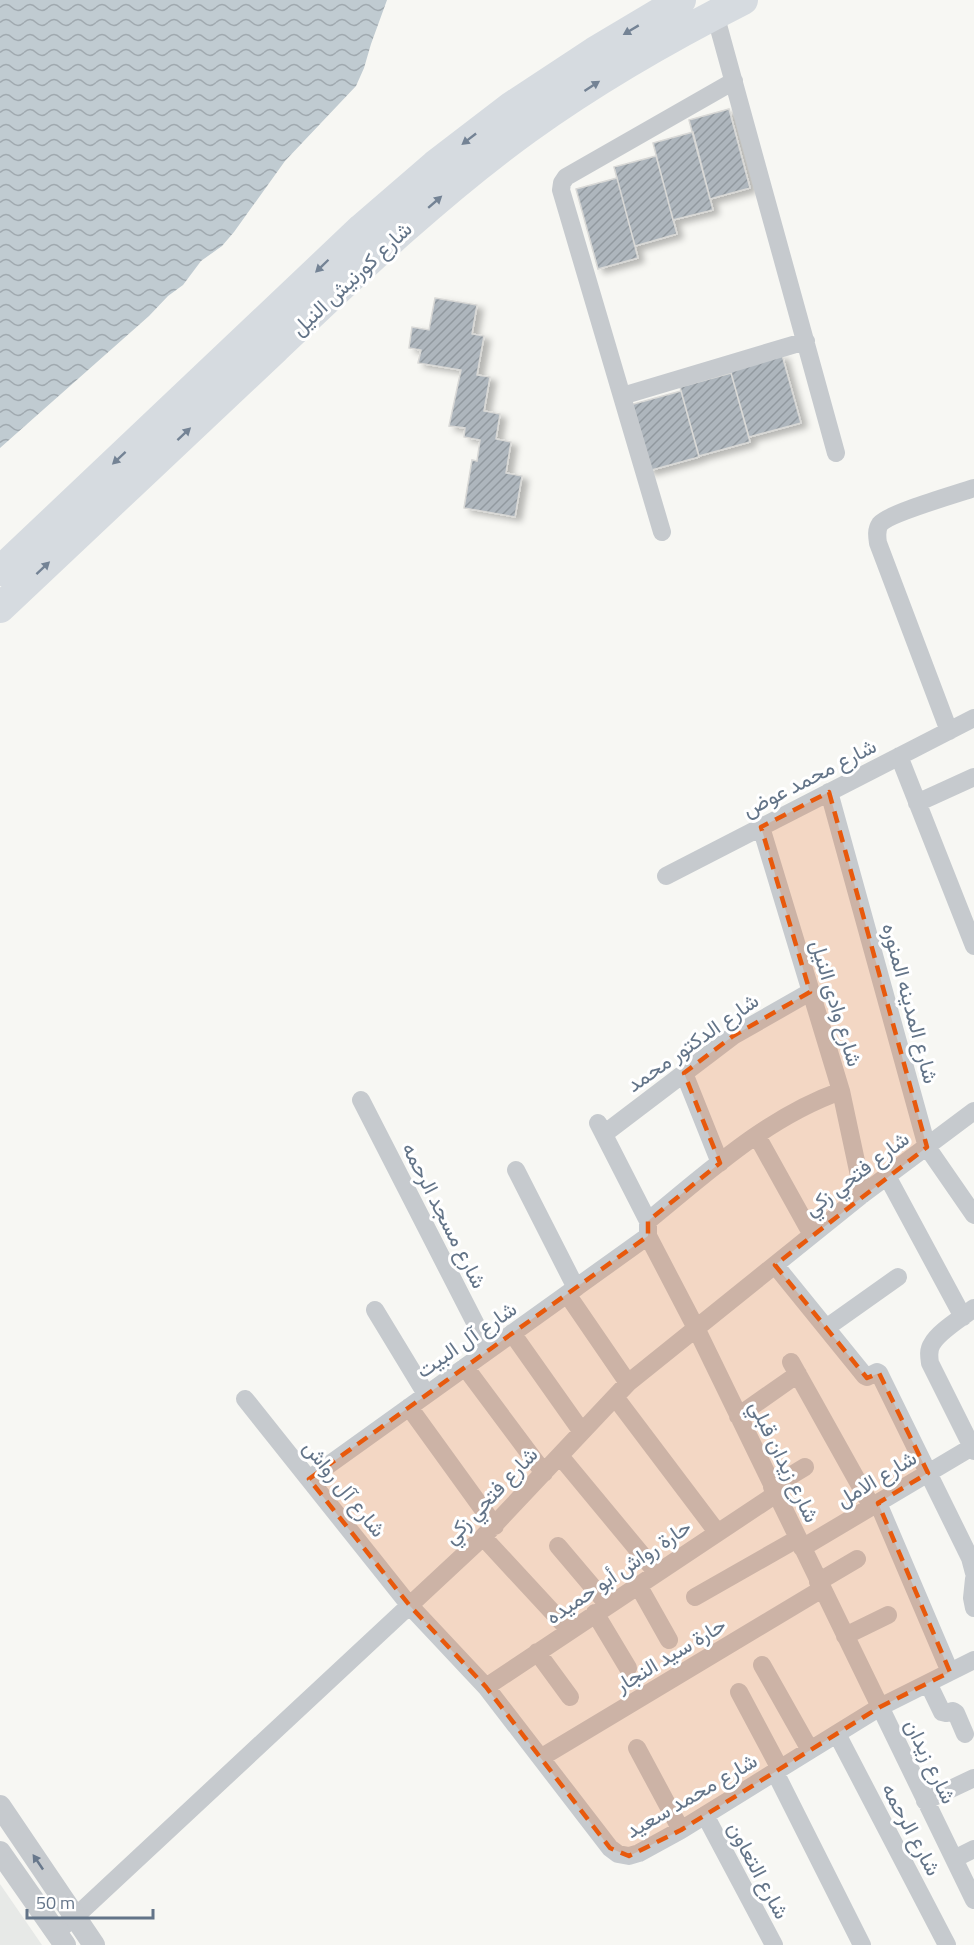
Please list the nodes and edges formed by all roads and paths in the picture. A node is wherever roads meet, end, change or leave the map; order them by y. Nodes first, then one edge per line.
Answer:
1 (681, 0) edge
2 (743, 0) edge
3 (716, 14) junction
4 (734, 81) junction
5 (806, 341) junction
6 (622, 396) junction
7 (836, 453) dead end
8 (974, 488) edge
9 (662, 532) dead end
10 (0, 571) edge
11 (0, 608) edge
12 (974, 718) edge
13 (949, 731) junction
14 (899, 756) junction
15 (974, 777) edge
16 (829, 792) junction
17 (917, 803) junction
18 (761, 827) junction
19 (666, 876) dead end
20 (974, 946) edge
21 (810, 992) junction
22 (684, 1073) junction
23 (841, 1091) junction
24 (361, 1100) dead end
25 (974, 1111) edge
26 (601, 1129) joint
27 (757, 1136) junction
28 (927, 1147) junction
29 (720, 1162) junction
30 (516, 1170) dead end
31 (887, 1176) junction
32 (863, 1194) junction
33 (971, 1203) edge
34 (648, 1229) junction
35 (812, 1235) junction
36 (775, 1265) junction
37 (898, 1277) dead end
38 (572, 1291) junction
39 (375, 1310) dead end
40 (968, 1313) edge
41 (696, 1328) junction
42 (826, 1328) junction
43 (512, 1333) junction
44 (489, 1350) junction
45 (465, 1367) junction
46 (628, 1383) junction
47 (426, 1394) junction
48 (615, 1397) junction
49 (245, 1399) dead end
50 (408, 1407) junction
51 (738, 1416) junction
52 (582, 1432) junction
53 (973, 1449) edge
54 (560, 1456) junction
55 (805, 1467) dead end
56 (544, 1473) junction
57 (928, 1473) junction
58 (309, 1479) junction
59 (774, 1490) junction
60 (875, 1505) junction
61 (489, 1532) junction
62 (717, 1532) junction
63 (800, 1544) junction
64 (558, 1546) dead end
65 (857, 1559) dead end
66 (657, 1573) junction
67 (974, 1573) edge
68 (974, 1579) edge
69 (638, 1585) junction
70 (820, 1586) junction
71 (695, 1597) dead end
72 (410, 1606) junction
73 (974, 1608) edge
74 (601, 1609) junction
75 (888, 1615) dead end
76 (570, 1630) junction
77 (845, 1636) junction
78 (669, 1640) dead end
79 (537, 1652) junction
80 (974, 1660) edge
81 (762, 1665) dead end
82 (628, 1668) dead end
83 (950, 1672) junction
84 (928, 1683) junction
85 (486, 1686) junction
86 (739, 1692) dead end
87 (570, 1697) dead end
88 (880, 1707) junction
89 (837, 1734) junction
90 (965, 1734) dead end
91 (637, 1748) dead end
92 (810, 1750) junction
93 (542, 1757) junction
94 (777, 1771) junction
95 (974, 1778) edge
96 (926, 1801) junction
97 (0, 1806) edge
98 (705, 1815) junction
99 (681, 1830) junction
100 (974, 1849) edge
101 (0, 1852) edge
102 (954, 1859) junction
103 (974, 1900) edge
104 (75, 1917) junction
105 (60, 1939) edge
106 (94, 1945) edge
107 (774, 1945) edge
108 (862, 1945) edge
109 (947, 1945) edge

1 -> 10 highway, شارع كورنيش النيل
2 - 3 highway, شارع كورنيش النيل
3 - 4 street
11 -> 3 highway, شارع كورنيش النيل
4 - 5 street
4 - 6 street
5 - 6 street
5 - 7 street
6 - 9 street
8 - 13 street
12 - 13 street, شارع محمد عوض
13 - 14 street, شارع محمد عوض
14 - 16 street, شارع محمد عوض
14 - 17 street
15 - 17 street
16 - 18 street, شارع محمد عوض
16 - 28 street, شارع المدينه المنوره
17 - 20 street
18 - 19 street, شارع محمد عوض
18 - 21 street, شارع وادى النيل
21 - 22 street, شارع الدكتور محمد
21 - 23 street, شارع وادى النيل
22 - 26 street, شارع الدكتور محمد
22 - 29 street
23 - 27 street, شارع آل البيت
23 - 32 street, شارع وادى النيل
24 - 44 street, شارع مسجد الرحمه
25 - 28 street, شارع فتحي زكي
26 - 34 street, شارع زيدان قبلي
27 - 29 street, شارع آل البيت
27 - 35 street
28 - 31 street, شارع فتحي زكي
28 - 33 street, شارع المدينه المنوره
29 - 34 street, شارع آل البيت
30 - 38 street
31 - 32 street, شارع فتحي زكي
31 - 40 street
32 - 35 street, شارع فتحي زكي
34 - 38 street, شارع آل البيت
34 - 41 street, شارع زيدان قبلي
35 - 36 street, شارع فتحي زكي
36 - 41 street, شارع فتحي زكي
36 - 42 street
37 - 42 street
38 - 43 street, شارع آل البيت
38 - 46 street
39 - 47 street
40 - 53 street
41 - 46 street, شارع فتحي زكي
41 - 51 street, شارع زيدان قبلي
42 - 57 street
43 - 44 street, شارع آل البيت
43 - 52 street
44 - 45 street, شارع آل البيت
45 - 47 street, شارع آل البيت
45 - 56 street
46 - 48 street, شارع فتحي زكي
47 - 50 street, شارع آل البيت
48 - 52 street, شارع فتحي زكي
48 - 62 street
49 - 58 street, شارع آل رواش
50 - 58 street, شارع آل البيت
50 - 61 street
51 - 59 street, شارع زيدان قبلي
51 - 60 street
52 - 54 street, شارع فتحي زكي
53 - 57 street, شارع الامل
54 - 56 street, شارع فتحي زكي
54 - 66 street
55 - 59 street, حارة رواش أبو حميده
56 - 61 street, شارع فتحي زكي
57 - 60 street, شارع الامل
57 - 67 street
58 - 72 street, شارع آل رواش
59 - 62 street, حارة رواش أبو حميده
59 - 63 street, شارع زيدان قبلي
60 - 63 street, شارع الامل
60 - 83 street
61 - 72 street, شارع فتحي زكي
61 - 76 street
62 - 66 street, حارة رواش أبو حميده
63 - 70 street, شارع زيدان قبلي
63 - 71 street, شارع الامل
64 - 74 street
65 - 70 street, حارة سيد النجار
66 - 69 street, حارة رواش أبو حميده
68 - 73 street
69 - 74 street, حارة رواش أبو حميده
69 - 78 street
70 - 77 street, شارع زيدان قبلي
70 - 93 street, حارة سيد النجار
72 - 85 street, شارع محمد سعيد
72 - 104 street, شارع فتحي زكي
74 - 76 street, حارة رواش أبو حميده
74 - 82 street
75 - 77 street
76 - 79 street, حارة رواش أبو حميده
77 - 88 street, شارع زيدان قبلي
79 - 85 street, حارة رواش أبو حميده
79 - 87 street
80 - 83 street, شارع محمد سعيد
81 - 92 street
83 - 84 street, شارع محمد سعيد
84 - 88 street, شارع محمد سعيد
84 - 90 street
85 - 93 street, شارع محمد سعيد
86 - 94 street
88 - 89 street, شارع محمد سعيد
88 - 96 street, شارع زيدان
89 - 92 street, شارع محمد سعيد
89 - 109 street, شارع الرحمه
91 - 99 street
92 - 94 street, شارع محمد سعيد
93 - 99 street, شارع محمد سعيد
94 - 98 street, شارع محمد سعيد
94 - 108 street
95 - 96 street
96 - 102 street, شارع زيدان
104 -> 97 street
98 - 99 street, شارع محمد سعيد
98 - 107 street, شارع التعاون
100 - 102 street
101 - 105 street
102 - 103 street, شارع زيدان
104 - 105 street, شارع فتحي زكي
104 - 106 street

